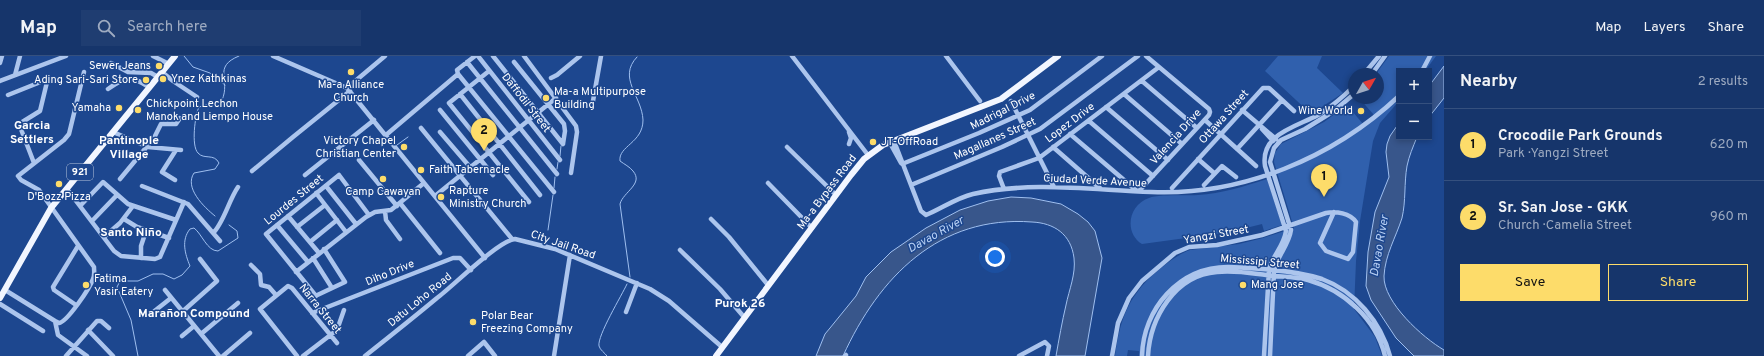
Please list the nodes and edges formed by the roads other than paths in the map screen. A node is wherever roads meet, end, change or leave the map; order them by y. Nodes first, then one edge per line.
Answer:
1 (2, 56) edge
2 (20, 56) edge
3 (66, 56) edge
4 (153, 56) edge
5 (175, 56) edge
6 (273, 56) edge
7 (385, 56) edge
8 (475, 56) edge
9 (478, 56) edge
10 (493, 56) edge
11 (524, 56) edge
12 (580, 56) edge
13 (601, 56) edge
14 (792, 56) edge
15 (946, 56) edge
16 (1058, 56) edge
17 (1102, 56) edge
18 (1138, 56) edge
19 (1146, 56) edge
20 (1386, 56) edge
21 (1430, 56) edge
22 (1378, 57) edge
23 (53, 59) edge
24 (467, 62) junction
25 (514, 62) dead end
26 (1382, 62) junction
27 (0, 63) edge
28 (111, 63) dead end
29 (169, 64) junction
30 (1159, 67) junction
31 (1369, 68) edge
32 (1377, 68) edge
33 (1424, 68) edge
34 (489, 71) junction
35 (84, 72) dead end
36 (160, 74) junction
37 (458, 74) junction
38 (15, 75) junction
39 (480, 78) junction
40 (551, 78) dead end
41 (0, 81) edge
42 (1142, 81) junction
43 (149, 87) junction
44 (469, 87) junction
45 (108, 89) dead end
46 (349, 90) junction
47 (1348, 92) edge
48 (460, 94) junction
49 (1124, 94) junction
50 (8, 95) dead end
51 (197, 97) dead end
52 (556, 98) junction
53 (1348, 99) edge
54 (1396, 99) edge
55 (1282, 100) junction
56 (593, 101) dead end
57 (980, 101) dead end
58 (1011, 101) dead end
59 (548, 104) junction
60 (1106, 108) junction
61 (440, 110) dead end
62 (1242, 110) junction
63 (1294, 111) dead end
64 (537, 113) junction
65 (1018, 115) junction
66 (180, 118) dead end
67 (374, 120) junction
68 (528, 120) junction
69 (1205, 120) junction
70 (1088, 121) junction
71 (1260, 126) junction
72 (420, 128) dead end
73 (519, 128) junction
74 (1197, 128) junction
75 (848, 129) junction
76 (113, 132) junction
77 (440, 132) dead end
78 (1070, 134) junction
79 (1221, 134) junction
80 (386, 135) junction
81 (1028, 135) junction
82 (509, 136) junction
83 (1273, 139) junction
84 (892, 142) junction
85 (1277, 143) junction
86 (499, 144) junction
87 (849, 144) dead end
88 (1182, 144) junction
89 (148, 147) junction
90 (787, 147) dead end
91 (1053, 147) junction
92 (1237, 149) junction
93 (176, 150) junction
94 (181, 150) dead end
95 (489, 152) junction
96 (868, 155) junction
97 (1039, 158) junction
98 (1198, 159) junction
99 (359, 160) dead end
100 (480, 160) junction
101 (560, 160) dead end
102 (1168, 160) junction
103 (34, 163) junction
104 (902, 164) junction
105 (1256, 166) dead end
106 (470, 167) junction
107 (252, 171) dead end
108 (571, 173) dead end
109 (1214, 173) junction
110 (1274, 173) junction
111 (557, 174) dead end
112 (1268, 174) junction
113 (305, 175) dead end
114 (493, 175) dead end
115 (460, 176) junction
116 (1153, 176) junction
117 (1236, 177) dead end
118 (120, 179) dead end
119 (175, 180) dead end
120 (424, 183) junction
121 (768, 183) dead end
122 (911, 185) junction
123 (1204, 185) dead end
124 (142, 186) dead end
125 (326, 186) junction
126 (238, 187) dead end
127 (1054, 187) junction
128 (1172, 188) dead end
129 (67, 189) junction
130 (1004, 189) junction
131 (1101, 190) junction
132 (1138, 191) junction
133 (554, 192) dead end
134 (316, 193) junction
135 (117, 195) junction
136 (540, 195) dead end
137 (836, 195) junction
138 (435, 196) junction
139 (184, 202) junction
140 (529, 202) dead end
141 (398, 204) junction
142 (325, 205) junction
143 (80, 206) junction
144 (133, 206) junction
145 (51, 208) junction
146 (385, 211) junction
147 (1334, 212) junction
148 (369, 215) junction
149 (288, 216) junction
150 (711, 218) dead end
151 (124, 219) junction
152 (176, 220) junction
153 (337, 220) junction
154 (92, 221) junction
155 (356, 224) junction
156 (277, 225) junction
157 (1291, 226) junction
158 (298, 227) junction
159 (812, 228) junction
160 (1285, 228) junction
161 (146, 231) junction
162 (213, 232) junction
163 (346, 232) junction
164 (104, 237) junction
165 (169, 238) junction
166 (400, 239) dead end
167 (512, 239) junction
168 (220, 241) dead end
169 (310, 242) junction
170 (78, 246) junction
171 (324, 249) junction
172 (680, 250) dead end
173 (319, 253) junction
174 (440, 253) dead end
175 (570, 255) junction
176 (140, 258) junction
177 (313, 258) junction
178 (485, 258) junction
179 (200, 259) dead end
180 (308, 262) junction
181 (251, 265) dead end
182 (471, 270) junction
183 (296, 272) junction
184 (1271, 273) junction
185 (636, 283) junction
186 (768, 285) junction
187 (332, 288) junction
188 (5, 290) junction
189 (165, 290) dead end
190 (276, 295) junction
191 (0, 298) edge
192 (171, 298) junction
193 (238, 303) dead end
194 (0, 304) edge
195 (76, 305) junction
196 (344, 310) dead end
197 (182, 312) junction
198 (626, 312) dead end
199 (152, 313) dead end
200 (312, 313) junction
201 (744, 317) junction
202 (55, 321) junction
203 (194, 326) junction
204 (109, 328) dead end
205 (43, 330) dead end
206 (88, 330) junction
207 (250, 333) dead end
208 (200, 334) junction
209 (330, 335) junction
210 (182, 336) dead end
211 (1143, 340) junction
212 (1149, 341) junction
213 (337, 343) dead end
214 (74, 346) junction
215 (722, 347) junction
216 (216, 355) edge
217 (66, 356) edge
218 (87, 356) edge
219 (113, 356) edge
220 (224, 356) edge
221 (297, 356) edge
222 (303, 356) edge
223 (365, 356) edge
224 (468, 356) edge
225 (496, 356) edge
226 (554, 356) edge
227 (716, 356) edge
228 (1019, 356) edge
229 (1047, 356) edge
230 (1112, 356) edge
231 (1142, 356) edge
232 (1148, 356) edge
233 (1264, 356) edge
234 (1270, 356) edge
235 (1385, 356) edge
236 (1390, 356) edge

1 - 27 street
2 - 38 street
3 - 23 street
4 - 29 street
5 - 29 main road, 921
6 - 46 street
7 - 46 street
8 - 24 street
9 - 34 street, Daffodil Street
10 - 64 street
11 - 52 street
12 - 40 street
13 - 56 street
14 - 75 street
15 - 57 street
16 - 84 main road, Ma-a Bypass Road
17 - 65 street, Madrigal Drive
18 - 81 street, Magallanes Street
19 - 30 street
20 - 26 street
21 - 33 street
22 - 26 street
22 - 31 street
23 - 38 street
24 - 37 street
24 - 39 street
25 - 59 street
26 - 32 street
28 - 36 street
29 - 36 main road, 921
30 - 42 street, Lopez Drive
30 - 69 street, Valencia Drive
34 - 39 street
34 - 68 street, Daffodil Street
35 - 103 street
36 - 43 main road, 921
36 - 51 street
37 - 44 street
37 - 80 street
38 - 41 street
39 - 44 street
39 - 73 street
42 - 49 street, Lopez Drive
42 - 74 street
43 - 45 street
43 - 76 main road, 921
44 - 48 street
44 - 82 street
46 - 67 street
46 - 107 street
47 - 83 street
48 - 86 street
48 - 95 street
49 - 60 street, Lopez Drive
49 - 88 street
50 - 103 street
52 - 59 street
52 - 108 street
53 - 85 street
54 - 110 street, Ciudad Verde Avenue
55 - 62 street, Ottawa Street
55 - 63 street, Ottawa Street
55 - 71 street
58 - 65 street
59 - 64 street
59 - 64 street
60 - 70 street, Lopez Drive
60 - 102 street
61 - 100 street
62 - 71 street
62 - 79 street, Ottawa Street
64 - 68 street
65 - 81 street
65 - 104 street, Madrigal Drive
66 - 89 street
67 - 80 street
67 - 113 street
68 - 73 street
68 - 101 street, Daffodil Street
69 - 74 street, Valencia Drive
69 - 79 street
70 - 78 street, Lopez Drive
70 - 116 street
71 - 83 street
71 - 92 street
72 - 115 street
73 - 82 street
73 - 111 street
74 - 88 street, Valencia Drive
75 - 87 street
75 - 96 street
76 - 89 street
76 - 129 main road, 921
77 - 106 street
78 - 91 street, Lopez Drive
78 - 132 street
79 - 92 street
79 - 98 street, Ottawa Street
80 - 120 street
81 - 97 street
81 - 122 street, Magallanes Street
82 - 86 street
82 - 133 street
83 - 85 street
83 - 112 street
84 - 96 main road, Ma-a Bypass Road
84 - 104 street
85 - 110 street
86 - 95 street
86 - 136 street
88 - 102 street, Valencia Drive
89 - 93 street
89 - 118 street
90 - 137 street
91 - 97 street, Lopez Drive
91 - 131 street
92 - 105 street
93 - 94 street
93 - 119 street
95 - 100 street
95 - 140 street
96 - 137 main road, Ma-a Bypass Road
97 - 127 street
97 - 130 street, Lopez Drive
98 - 109 street
98 - 128 street, Ottawa Street
99 - 141 street
100 - 106 street
100 - 114 street
102 - 116 street, Valencia Drive
103 - 145 street
104 - 122 street
106 - 115 street
109 - 117 street
109 - 123 street
110 - 112 street, Ciudad Verde Avenue
110 - 157 street
112 - 132 street, Ciudad Verde Avenue
112 - 160 street
115 - 138 street
115 - 167 street
116 - 132 street, Valencia Drive
120 - 138 street
120 - 141 street
121 - 159 street
122 - 130 street, Ciudad Verde Avenue
124 - 139 street
125 - 134 street, Lourdes Street
125 - 148 street, Lourdes Street
125 - 155 street
126 - 162 street
127 - 130 street, Ciudad Verde Avenue
127 - 131 street, Ciudad Verde Avenue
129 - 143 street
129 - 145 main road, 921
131 - 132 street, Ciudad Verde Avenue
134 - 142 street
134 - 149 street, Lourdes Street
135 - 143 street
135 - 144 street
135 - 154 street
137 - 159 main road, Ma-a Bypass Road
138 - 178 street
139 - 152 street
139 - 162 street
141 - 146 street
141 - 174 street
142 - 153 street
142 - 158 street
143 - 154 street
144 - 151 street
144 - 152 street
145 - 170 street
145 - 188 main road, 921
146 - 148 street
146 - 166 street
147 - 147 street
147 - 157 street, Yangzi Street
148 - 155 street
149 - 156 street, Lourdes Street
149 - 158 street
150 - 186 street
151 - 161 street
151 - 164 street
152 - 165 street
153 - 163 street
153 - 169 street
154 - 164 street
155 - 163 street
156 - 180 street
156 - 183 street, Lourdes Street
157 - 160 street, Yangzi Street
157 - 184 street
158 - 169 street
159 - 186 main road, Ma-a Bypass Road
160 - 184 street
160 - 230 street, Yangzi Street
161 - 165 street
161 - 176 street
162 - 168 street
163 - 171 street
164 - 176 street
165 - 176 street
167 - 175 street, City Jail Road
167 - 178 street
169 - 173 street
170 - 195 street
170 - 195 street
171 - 173 street
171 - 187 street
172 - 201 street
173 - 177 street
175 - 185 street, City Jail Road
175 - 226 street
177 - 180 street
177 - 187 street
178 - 182 street, Datu Loho Road
179 - 197 street
180 - 183 street
181 - 190 street
182 - 200 street, Diho Drive
182 - 223 street, Datu Loho Road
183 - 187 street, Lourdes Street
184 - 211 street, Mississipi Street
184 - 212 street, Mississipi Street
184 - 233 street
184 - 234 street
184 - 235 street, Mississipi Street
184 - 236 street, Mississipi Street
185 - 198 street
185 - 215 street, City Jail Road
186 - 201 main road, Ma-a Bypass Road
188 - 191 main road, 921
188 - 202 street
189 - 192 street
190 - 200 street, Narra Street
190 - 221 street
192 - 197 street
192 - 199 street
193 - 208 street
194 - 205 street
195 - 202 street
196 - 209 street
197 - 203 street
200 - 209 street, Narra Street
201 - 215 main road, Ma-a Bypass Road
202 - 214 street
203 - 208 street
203 - 210 street
204 - 206 street
206 - 214 street
206 - 219 street
207 - 220 street
208 - 216 street
209 - 213 street, Narra Street
209 - 222 street
211 - 212 street
211 - 231 street, Mississipi Street
212 - 232 street, Mississipi Street
214 - 217 street
214 - 218 street
215 - 227 main road, Ma-a Bypass Road
224 - 225 street
228 - 229 street

